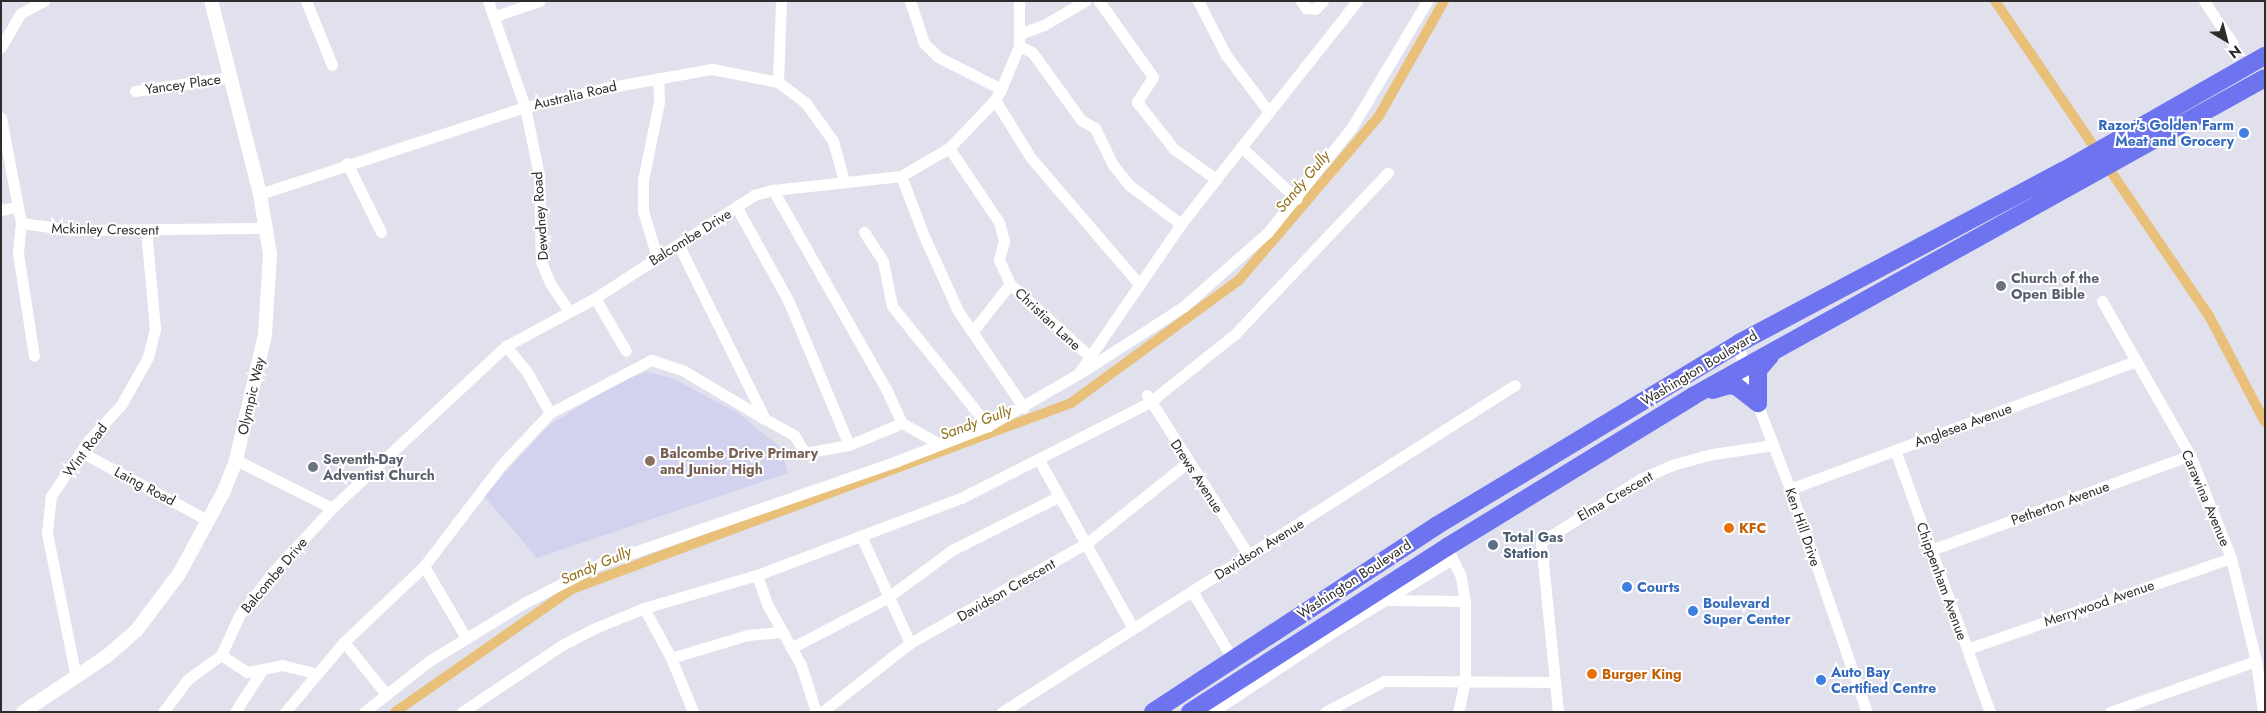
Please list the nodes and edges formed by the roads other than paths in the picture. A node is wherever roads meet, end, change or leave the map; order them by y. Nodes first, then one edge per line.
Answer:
1 (44, 1) edge
2 (211, 1) edge
3 (306, 1) edge
4 (488, 1) edge
5 (539, 1) edge
6 (781, 1) edge
7 (910, 1) edge
8 (1019, 1) edge
9 (1085, 1) edge
10 (1099, 1) edge
11 (1198, 1) edge
12 (1301, 1) edge
13 (1323, 1) edge
14 (1357, 1) edge
15 (1427, 1) edge
16 (2209, 3) edge
17 (496, 16) junction
18 (1019, 40) junction
19 (2233, 44) dead end
20 (1, 46) edge
21 (2265, 56) edge
22 (332, 66) dead end
23 (230, 77) junction
24 (658, 78) junction
25 (2265, 78) edge
26 (778, 82) junction
27 (1001, 89) junction
28 (135, 91) dead end
29 (995, 100) junction
30 (525, 107) junction
31 (1268, 112) junction
32 (1, 118) edge
33 (1241, 147) junction
34 (949, 148) junction
35 (347, 163) junction
36 (1388, 172) dead end
37 (901, 176) junction
38 (2068, 178) junction
39 (1216, 179) junction
40 (844, 181) junction
41 (774, 190) junction
42 (260, 194) junction
43 (1298, 199) junction
44 (17, 207) junction
45 (737, 208) junction
46 (1, 210) edge
47 (21, 223) junction
48 (1181, 224) junction
49 (267, 228) junction
50 (146, 230) junction
51 (381, 232) dead end
52 (864, 232) dead end
53 (680, 246) junction
54 (657, 257) junction
55 (1010, 284) junction
56 (1139, 284) junction
57 (595, 298) junction
58 (2102, 301) dead end
59 (569, 311) junction
60 (972, 332) junction
61 (1795, 338) junction
62 (1739, 343) junction
63 (506, 346) junction
64 (626, 351) dead end
65 (34, 356) dead end
66 (1089, 356) junction
67 (2136, 361) junction
68 (1743, 367) junction
69 (1078, 374) junction
70 (1515, 385) dead end
71 (1693, 396) junction
72 (1148, 399) junction
73 (1758, 403) junction
74 (1024, 408) junction
75 (550, 413) junction
76 (765, 419) junction
77 (902, 424) junction
78 (988, 426) junction
79 (938, 443) junction
80 (849, 445) junction
81 (1773, 445) junction
82 (1895, 450) junction
83 (81, 452) junction
84 (2190, 455) junction
85 (236, 460) junction
86 (1039, 460) junction
87 (1187, 463) junction
88 (1790, 489) junction
89 (1058, 497) junction
90 (332, 508) junction
91 (209, 521) junction
92 (861, 536) junction
93 (1086, 543) junction
94 (1931, 550) junction
95 (1450, 553) junction
96 (1249, 556) junction
97 (2231, 558) junction
98 (424, 566) junction
99 (757, 574) junction
100 (1192, 591) junction
101 (887, 598) junction
102 (1385, 601) junction
103 (1465, 601) junction
104 (644, 608) junction
105 (1133, 628) junction
106 (781, 632) junction
107 (466, 638) junction
108 (344, 642) junction
109 (910, 643) junction
110 (791, 648) junction
111 (1967, 649) junction
112 (221, 655) junction
113 (671, 658) junction
114 (1232, 658) junction
115 (2256, 661) junction
116 (262, 670) junction
117 (314, 674) junction
118 (76, 677) junction
119 (1464, 680) junction
120 (1554, 682) junction
121 (386, 694) junction
122 (23, 712) edge
123 (163, 712) edge
124 (235, 712) edge
125 (284, 712) edge
126 (364, 712) edge
127 (462, 712) edge
128 (693, 712) edge
129 (816, 712) edge
130 (822, 712) edge
131 (1002, 712) edge
132 (1153, 712) edge
133 (1190, 712) edge
134 (1212, 712) edge
135 (1325, 712) edge
136 (1458, 712) edge
137 (1558, 712) edge
138 (1867, 712) edge
139 (1990, 712) edge
140 (2110, 712) edge
141 (2263, 712) edge

1 - 20 street
2 - 23 street, Olympic Way
3 - 22 street
4 - 17 street, Dewdney Road
5 - 17 street
6 - 26 street
7 - 27 street
8 - 18 street, Balcombe Drive
9 - 18 street
10 - 39 street
11 - 31 street
12 - 13 street
14 - 31 street
15 - 43 street
16 - 19 street
17 - 30 street, Dewdney Road
18 - 27 street, Balcombe Drive
18 - 48 street
21 - 38 highway, Washington Boulevard
23 - 28 street, Yancey Place
23 - 42 street, Olympic Way
24 - 26 street, Australia Road
24 - 30 street, Australia Road
24 - 54 street
25 - 38 highway, Washington Boulevard
26 - 40 street, Australia Road
27 - 29 street, Balcombe Drive
29 - 34 street, Balcombe Drive
29 - 56 street
30 - 35 street, Australia Road
30 - 59 street, Dewdney Road
31 - 33 street
32 - 44 street
33 - 39 street
33 - 43 street
34 - 37 street, Balcombe Drive
34 - 55 street, Christian Lane
35 - 42 street, Australia Road
35 - 51 street
36 - 72 street
37 - 40 street, Balcombe Drive
37 - 60 street
38 - 61 highway, Washington Boulevard
38 - 62 highway, Washington Boulevard
39 - 48 street
40 - 41 street, Balcombe Drive
41 - 45 street, Balcombe Drive
41 - 77 street
42 - 49 street, Olympic Way
43 - 69 street
44 - 46 street
44 - 47 street
45 - 53 street, Balcombe Drive
45 - 80 street
47 - 50 street, Mckinley Crescent
47 - 65 street
48 - 56 street
49 - 50 street, Mckinley Crescent
49 - 85 street, Olympic Way
50 - 83 street, Wint Road
52 - 78 street
53 - 54 street, Balcombe Drive
53 - 76 street
54 - 57 street, Balcombe Drive
55 - 60 street
55 - 66 street, Christian Lane
56 - 66 street
57 - 59 street, Balcombe Drive
57 - 64 street
58 - 67 street, Carawina Avenue
59 - 63 street, Balcombe Drive
60 - 74 street
61 - 68 highway, Washington Boulevard
61 - 73 highway
62 - 68 street, Ken Hill Drive
62 - 114 highway, Washington Boulevard
63 - 75 street
63 - 90 street, Balcombe Drive
66 - 69 street
67 - 82 street, Anglesea Avenue
67 - 84 street, Carawina Avenue
68 - 71 highway, Washington Boulevard
68 - 73 street, Ken Hill Drive
69 - 74 street
70 - 96 street, Davidson Avenue
71 - 73 highway
71 - 95 highway, Washington Boulevard
72 - 86 street
72 - 87 street, Drews Avenue
73 - 81 street, Ken Hill Drive
74 - 78 street
75 - 76 street
75 - 98 street
76 - 80 street
77 - 79 street
77 - 80 street
78 - 79 street
79 - 107 street
81 - 88 street, Ken Hill Drive
81 - 120 street, Elma Crescent
82 - 88 street, Anglesea Avenue
82 - 94 street, Chippenham Avenue
83 - 91 street, Laing Road
83 - 118 street, Wint Road
84 - 94 street, Petherton Avenue
84 - 97 street, Carawina Avenue
85 - 90 street
85 - 91 street, Olympic Way
86 - 89 street
86 - 92 street
87 - 93 street, Davidson Crescent
87 - 96 street, Drews Avenue
88 - 138 street, Ken Hill Drive
89 - 93 street
89 - 101 street
90 - 112 street, Balcombe Drive
91 - 118 street, Olympic Way
92 - 99 street
92 - 101 street
93 - 105 street
93 - 109 street, Davidson Crescent
94 - 111 street, Chippenham Avenue
95 - 102 street
95 - 103 street
95 - 133 highway, Washington Boulevard
96 - 100 street, Davidson Avenue
97 - 111 street, Merrywood Avenue
97 - 115 street, Carawina Avenue
98 - 107 street
98 - 108 street
99 - 104 street
99 - 106 street
100 - 105 street, Davidson Avenue
100 - 114 street
101 - 109 street
101 - 110 street
102 - 103 street
102 - 134 street
103 - 119 street
104 - 113 street
104 - 127 street
105 - 131 street, Davidson Avenue
106 - 110 street
106 - 113 street
107 - 121 street
108 - 117 street
108 - 121 street
109 - 130 street, Davidson Crescent
110 - 129 street
111 - 139 street, Chippenham Avenue
112 - 116 street
112 - 123 street, Balcombe Drive
113 - 128 street
114 - 132 highway, Washington Boulevard
115 - 140 street
115 - 141 street, Carawina Avenue
116 - 117 street
116 - 124 street
117 - 125 street
118 - 122 street, Olympic Way
119 - 120 street
119 - 135 street
119 - 136 street
120 - 137 street, Elma Crescent
121 - 126 street

